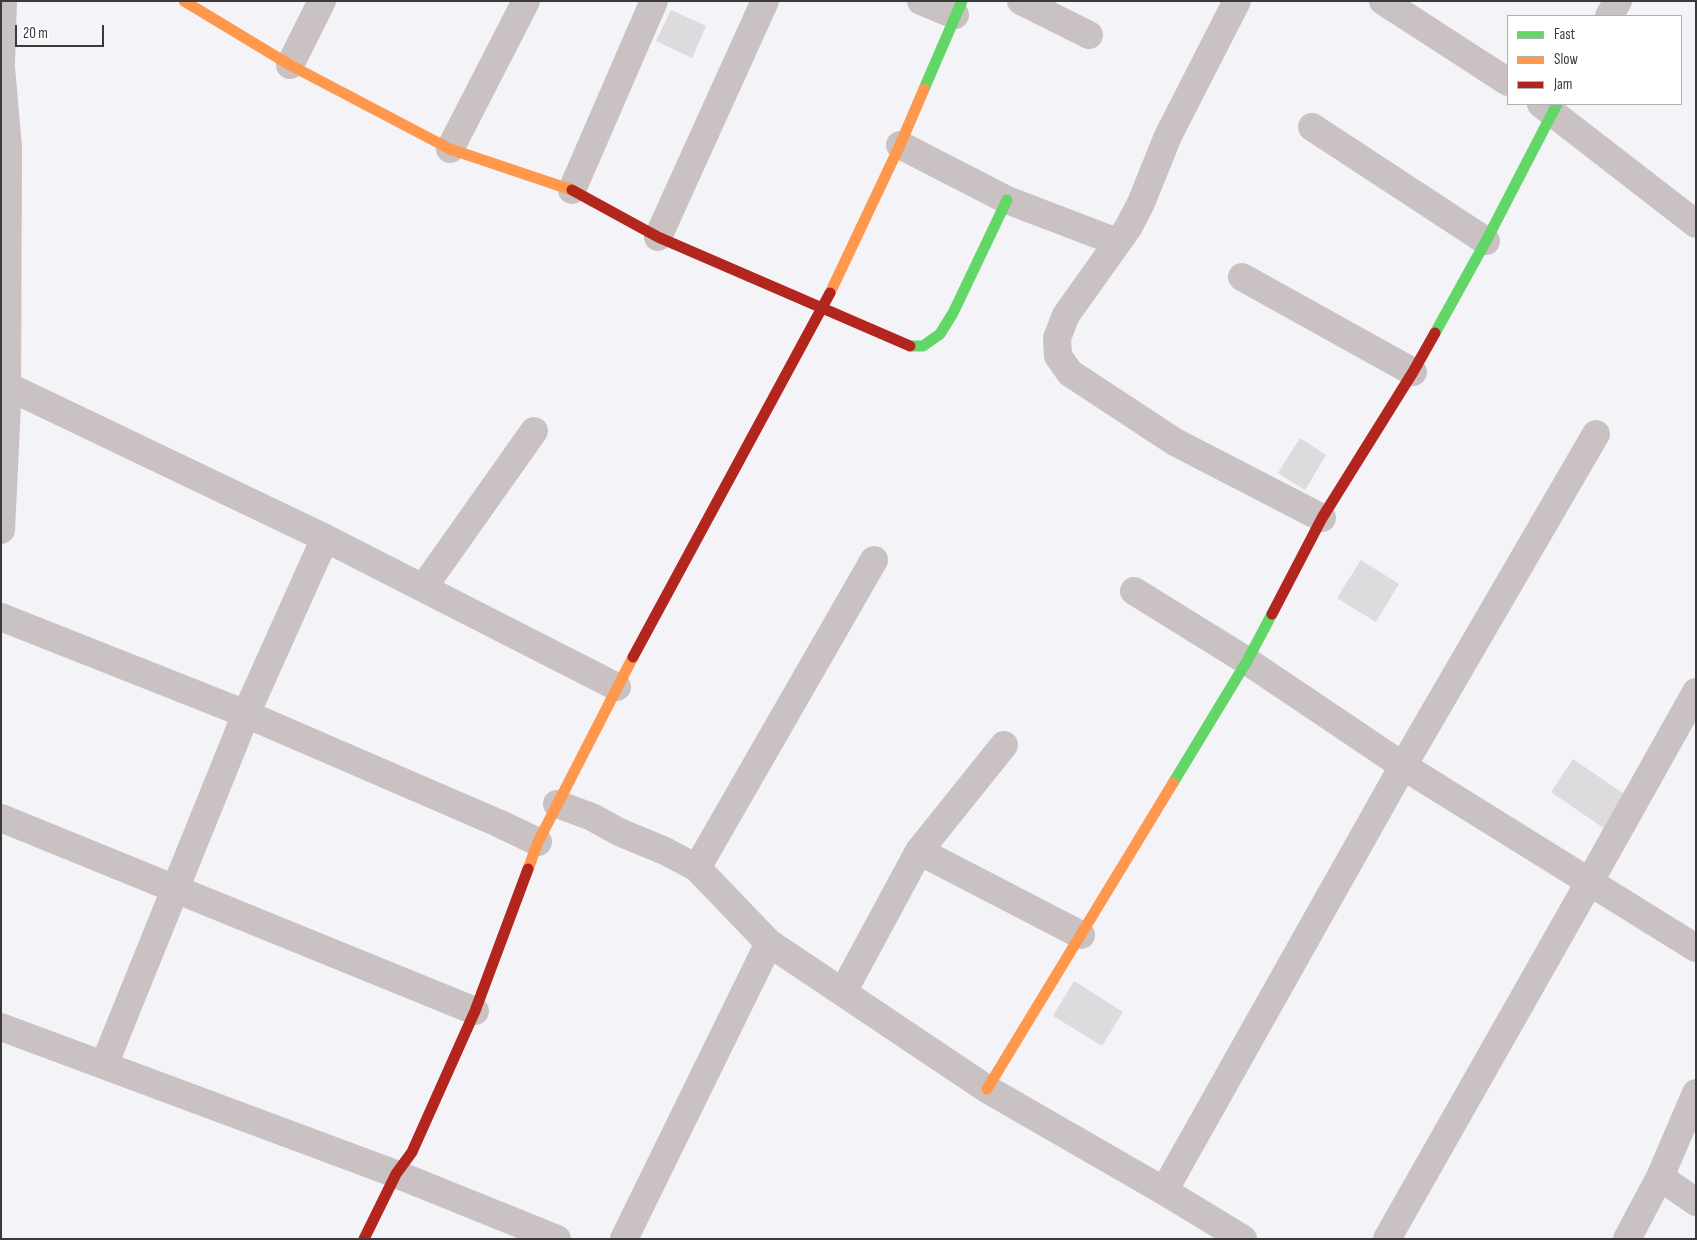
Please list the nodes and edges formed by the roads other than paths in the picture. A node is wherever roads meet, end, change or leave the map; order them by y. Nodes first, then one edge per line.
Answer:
1 (3, 1) edge
2 (184, 1) edge
3 (322, 1) edge
4 (526, 1) edge
5 (654, 1) edge
6 (765, 1) edge
7 (921, 1) edge
8 (1021, 1) edge
9 (1237, 1) edge
10 (1618, 1) edge
11 (1391, 3) edge
12 (959, 8) edge
13 (1610, 15) edge
14 (1089, 35) dead end
15 (1, 63) edge
16 (290, 65) junction
17 (1, 67) edge
18 (1507, 81) edge
19 (1550, 106) edge
20 (1312, 127) dead end
21 (900, 145) junction
22 (5, 147) edge
23 (450, 149) junction
24 (572, 190) junction
25 (1007, 200) junction
26 (1696, 224) edge
27 (658, 237) junction
28 (1486, 241) junction
29 (1118, 242) junction
30 (1242, 277) dead end
31 (823, 308) junction
32 (1413, 372) junction
33 (7, 386) junction
34 (534, 431) dead end
35 (1596, 434) dead end
36 (1322, 518) junction
37 (1, 530) edge
38 (325, 538) junction
39 (874, 560) dead end
40 (423, 588) junction
41 (1134, 591) dead end
42 (1, 617) edge
43 (1247, 661) junction
44 (617, 688) junction
45 (1696, 692) edge
46 (246, 714) junction
47 (1004, 745) dead end
48 (1403, 766) junction
49 (557, 804) junction
50 (1, 818) edge
51 (538, 842) junction
52 (918, 851) junction
53 (697, 868) junction
54 (1590, 881) junction
55 (175, 889) junction
56 (1081, 934) junction
57 (769, 943) junction
58 (1696, 948) edge
59 (843, 992) junction
60 (475, 1011) junction
61 (1, 1027) edge
62 (104, 1065) junction
63 (987, 1088) junction
64 (1696, 1094) edge
65 (396, 1174) junction
66 (1660, 1177) junction
67 (1164, 1191) junction
68 (1696, 1202) edge
69 (364, 1239) edge
70 (556, 1239) edge
71 (624, 1239) edge
72 (1243, 1239) edge
73 (1387, 1239) edge
74 (1627, 1239) edge

1 - 15 street
2 - 16 street
3 - 16 street
4 - 23 street
5 - 24 street
6 - 27 street
7 - 12 street
8 - 14 street
9 - 29 street
10 - 13 street
11 - 18 street
12 - 21 street
16 - 23 street
17 - 22 street
19 - 26 street
19 - 28 street
20 - 28 street
21 - 25 street
21 - 31 street
22 - 33 street
23 - 24 street
24 - 27 street
25 - 29 street
25 - 31 street
27 - 31 street
28 - 32 street
29 - 36 street
30 - 32 street
31 - 44 street
32 - 36 street
33 - 37 street
33 - 38 street
34 - 40 street
35 - 48 street
36 - 43 street
38 - 40 street
38 - 46 street
39 - 53 street
40 - 44 street
41 - 43 street
42 - 46 street
43 - 48 street
43 - 56 street
44 - 49 street
45 - 54 street
46 - 51 street
46 - 55 street
47 - 52 street
48 - 54 street
48 - 67 street
49 - 51 street
49 - 53 street
50 - 55 street
51 - 60 street
52 - 56 street
52 - 59 street
53 - 57 street
54 - 58 street
54 - 73 street
55 - 60 street
55 - 62 street
56 - 63 street
57 - 59 street
57 - 71 street
59 - 63 street
60 - 65 street
61 - 62 street
62 - 65 street
63 - 67 street
64 - 66 street
65 - 69 street
65 - 70 street
66 - 68 street
66 - 74 street
67 - 72 street

